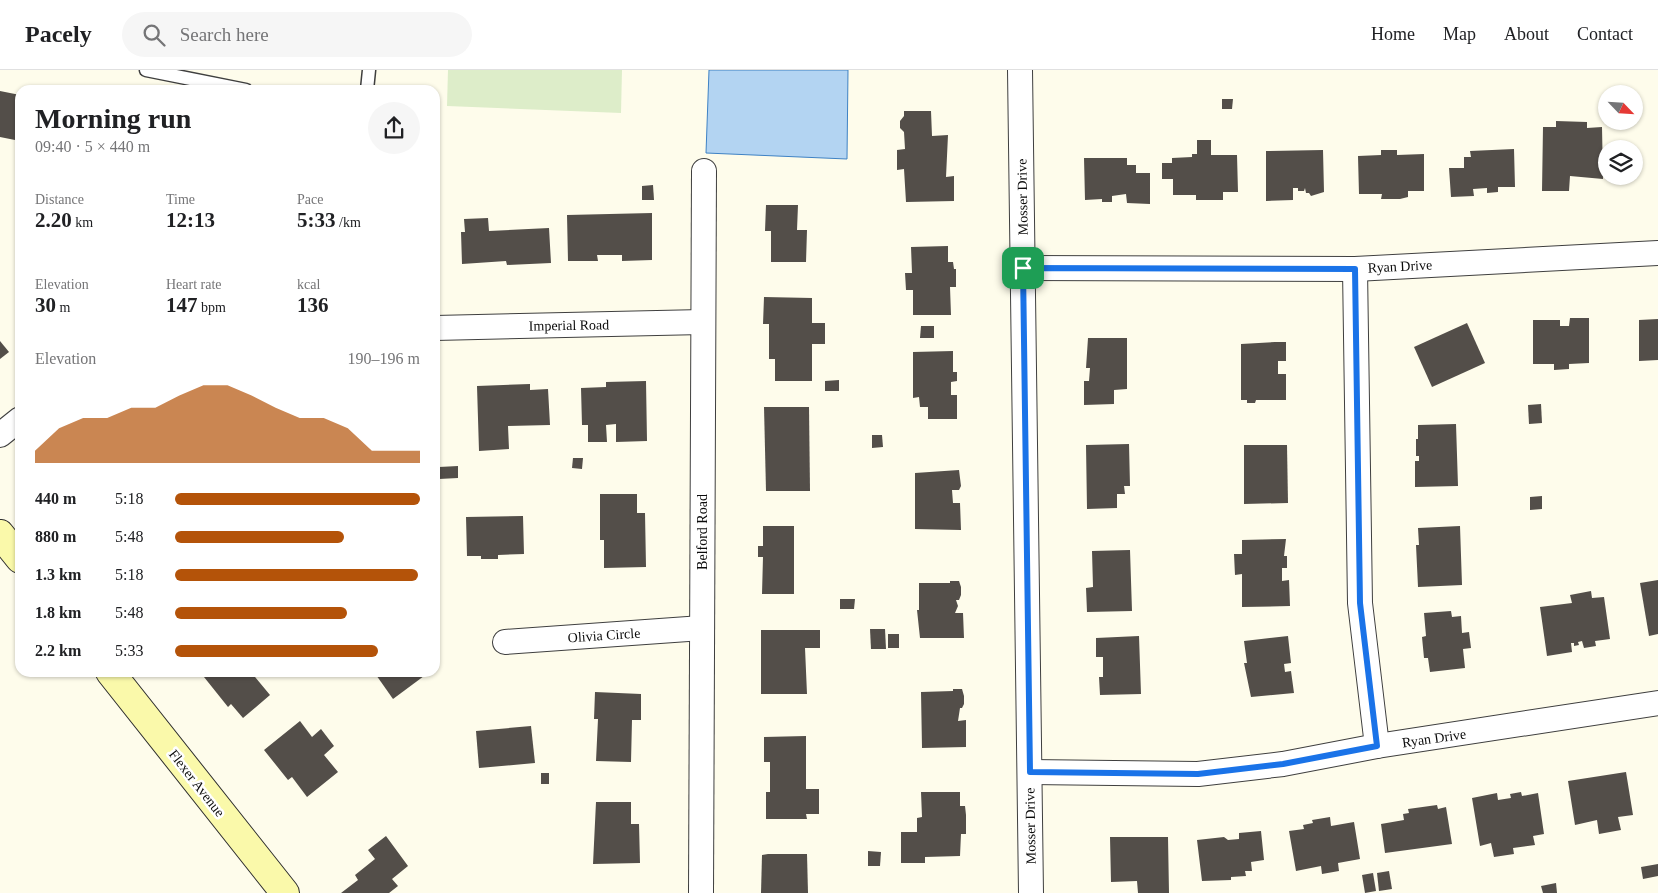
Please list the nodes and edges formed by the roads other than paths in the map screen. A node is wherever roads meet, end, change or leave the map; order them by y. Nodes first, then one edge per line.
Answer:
1 (146, 70) edge
2 (370, 70) edge
3 (1020, 70) edge
4 (221, 85) edge
5 (368, 85) edge
6 (704, 171) dead end
7 (1658, 253) edge
8 (1023, 268) junction
9 (1355, 269) junction
10 (703, 322) junction
11 (440, 328) edge
12 (15, 423) edge
13 (0, 435) edge
14 (0, 534) edge
15 (15, 553) edge
16 (702, 628) junction
17 (506, 642) dead end
18 (114, 677) edge
19 (1658, 703) edge
20 (1377, 746) junction
21 (1030, 772) junction
22 (285, 893) edge
23 (701, 893) edge
24 (1031, 893) edge

1 - 4 lane
2 - 5 lane
3 - 8 street, Mosser Drive
6 - 10 street, Belford Road
7 - 9 street, Ryan Drive
8 - 9 street, Ryan Drive
8 - 21 street, Mosser Drive
9 - 20 street
10 - 11 street, Imperial Road
10 - 16 street, Belford Road
12 - 13 street
14 - 15 street
16 - 17 street, Olivia Circle
16 - 23 street, Belford Road
18 - 22 street, Flexer Avenue
19 - 20 street, Ryan Drive
20 - 21 street, Ryan Drive
21 - 24 street, Mosser Drive

